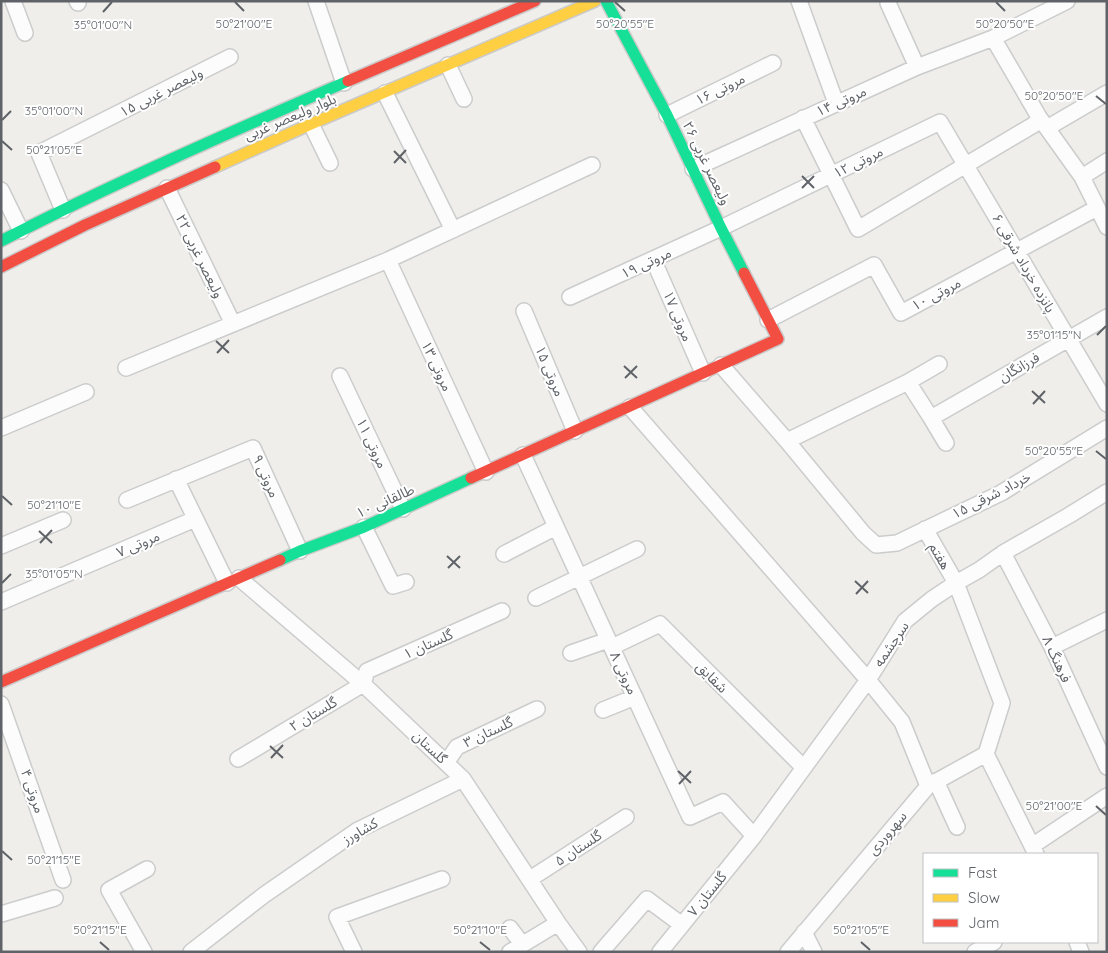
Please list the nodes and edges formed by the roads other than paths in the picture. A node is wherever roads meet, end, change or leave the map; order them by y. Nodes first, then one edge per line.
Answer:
1 (13, 1) edge
2 (316, 1) edge
3 (595, 1) edge
4 (606, 1) edge
5 (799, 1) edge
6 (1067, 1) edge
7 (531, 2) edge
8 (888, 3) dead end
9 (25, 33) dead end
10 (993, 38) junction
11 (230, 57) dead end
12 (773, 63) dead end
13 (448, 65) junction
14 (917, 67) junction
15 (344, 83) junction
16 (385, 92) junction
17 (1107, 93) edge
18 (464, 99) dead end
19 (836, 103) junction
20 (667, 115) junction
21 (803, 118) junction
22 (940, 122) joint
23 (1043, 123) junction
24 (311, 124) junction
25 (1107, 161) edge
26 (330, 163) dead end
27 (592, 165) dead end
28 (966, 165) junction
29 (692, 169) junction
30 (831, 175) junction
31 (1082, 177) junction
32 (167, 188) junction
33 (1, 190) edge
34 (1097, 208) junction
35 (62, 210) junction
36 (1107, 227) edge
37 (721, 228) junction
38 (453, 230) junction
39 (21, 231) junction
40 (1, 242) edge
41 (1016, 250) junction
42 (653, 259) junction
43 (388, 260) junction
44 (1, 267) edge
45 (570, 297) dead end
46 (524, 311) dead end
47 (1107, 317) edge
48 (768, 320) junction
49 (233, 324) junction
50 (778, 339) joint
51 (1068, 339) junction
52 (939, 364) dead end
53 (721, 365) junction
54 (126, 368) dead end
55 (703, 374) junction
56 (340, 376) dead end
57 (908, 382) junction
58 (86, 392) dead end
59 (1107, 404) edge
60 (630, 407) junction
61 (931, 418) junction
62 (1, 428) edge
63 (1107, 428) edge
64 (575, 431) junction
65 (787, 441) junction
66 (946, 443) dead end
67 (523, 455) junction
68 (486, 472) junction
69 (176, 479) junction
70 (1107, 492) edge
71 (127, 500) dead end
72 (403, 509) junction
73 (195, 519) junction
74 (63, 520) dead end
75 (364, 527) junction
76 (556, 527) junction
77 (925, 529) junction
78 (1, 546) edge
79 (637, 549) dead end
80 (300, 551) junction
81 (1003, 553) junction
82 (504, 554) dead end
83 (579, 577) junction
84 (233, 581) junction
85 (406, 582) dead end
86 (956, 583) junction
87 (536, 598) dead end
88 (1, 602) edge
89 (502, 611) dead end
90 (1107, 620) edge
91 (610, 643) junction
92 (1052, 647) junction
93 (571, 653) dead end
94 (868, 680) junction
95 (1, 682) edge
96 (363, 684) junction
97 (635, 697) junction
98 (1, 704) edge
99 (537, 709) dead end
100 (603, 710) dead end
101 (986, 754) junction
102 (238, 759) dead end
103 (446, 763) junction
104 (803, 767) junction
105 (1107, 767) edge
106 (463, 779) junction
107 (932, 784) junction
108 (1107, 796) edge
109 (626, 817) dead end
110 (957, 827) dead end
111 (754, 836) junction
112 (1034, 850) edge
113 (147, 869) dead end
114 (442, 879) dead end
115 (530, 879) junction
116 (63, 880) dead end
117 (55, 898) dead end
118 (1, 914) edge
119 (558, 922) junction
120 (682, 924) junction
121 (510, 928) dead end
122 (804, 932) junction
123 (992, 943) edge
124 (516, 948) edge
125 (144, 952) edge
126 (191, 952) edge
127 (354, 952) edge
128 (579, 952) edge
129 (601, 952) edge
130 (660, 952) edge
131 (788, 952) edge
132 (814, 952) edge
133 (975, 952) edge

1 - 9 street
2 - 15 street
3 - 13 street, بلوار ولیعصر غربی
4 - 20 street, ولیعصر غربی ۲۶
5 - 19 street
6 - 10 street, مروتی ۱۴
7 - 15 street, بلوار ولیعصر غربی
8 - 14 street
10 - 14 street, مروتی ۱۴
10 - 23 street
11 - 35 street, ولیعصر غربی ۱۵
12 - 20 street, مروتی ۱۶
13 - 16 street, بلوار ولیعصر غربی
13 - 18 street
14 - 19 street, مروتی ۱۴
15 - 35 street, بلوار ولیعصر غربی
16 - 24 street, بلوار ولیعصر غربی
16 - 38 street
17 - 23 street
19 - 21 street, مروتی ۱۴
20 - 29 street, ولیعصر غربی ۲۶
21 - 29 street, مروتی ۱۴
21 - 30 street
22 - 28 street, پانزده خرداد شرقی ۶
22 - 30 street, مروتی ۱۲
23 - 28 street
23 - 31 street
24 - 26 street
24 - 32 street, بلوار ولیعصر غربی
25 - 31 street
27 - 38 street
28 - 30 street
28 - 41 street, پانزده خرداد شرقی ۶
29 - 37 street, ولیعصر غربی ۲۶
30 - 37 street, مروتی ۱۲
31 - 34 street
32 - 44 street, بلوار ولیعصر غربی
32 - 49 street, ولیعصر غربی ۲۲
33 - 39 street
34 - 36 street
34 - 41 street, مروتی ۱۰
35 - 39 street, بلوار ولیعصر غربی
37 - 42 street, مروتی ۱۹
37 - 48 street, ولیعصر غربی ۲۶
38 - 43 street
39 - 40 street, بلوار ولیعصر غربی
41 - 48 street, مروتی ۱۰
41 - 51 street, پانزده خرداد شرقی ۶
42 - 45 street, مروتی ۱۹
42 - 55 street, مروتی ۱۷
43 - 49 street
43 - 68 street, مروتی ۱۳
46 - 64 street, مروتی ۱۵
47 - 51 street, فرزانگان
48 - 50 street, ولیعصر غربی ۲۶
49 - 54 street
50 - 53 street, طالقانی ۱۰
51 - 59 street, پانزده خرداد شرقی ۶
51 - 61 street, فرزانگان
52 - 57 street
53 - 55 street, طالقانی ۱۰
53 - 65 street
55 - 60 street, طالقانی ۱۰
56 - 72 street, مروتی ۱۱
57 - 61 street
57 - 65 street
58 - 62 street
60 - 64 street, طالقانی ۱۰
60 - 94 street
61 - 66 street
63 - 77 street, ۱۵ خرداد شرقی
64 - 67 street, طالقانی ۱۰
65 - 77 street
67 - 68 street, طالقانی ۱۰
67 - 76 street, مروتی ۸
68 - 72 street, طالقانی ۱۰
69 - 71 street
69 - 73 street
69 - 80 street, مروتی ۹
70 - 81 street, سرچشمه
72 - 75 street, طالقانی ۱۰
73 - 84 street
73 - 88 street, مروتی ۷
74 - 78 street
75 - 80 street, طالقانی ۱۰
75 - 85 street
76 - 82 street
76 - 83 street, مروتی ۸
77 - 86 street, هفتم
79 - 83 street
80 - 84 street, طالقانی ۱۰
81 - 86 street, سرچشمه
81 - 92 street, فرهنگ ۸
83 - 87 street
83 - 91 street, مروتی ۸
84 - 95 street, طالقانی ۱۰
84 - 96 street, گلستان
86 - 94 street, سرچشمه
86 - 101 street, هفتم
89 - 96 street, گلستان ۱
90 - 92 street
91 - 93 street
91 - 97 street, مروتی ۸
91 - 104 street, شقایق
92 - 105 street, فرهنگ ۸
94 - 104 street, سرچشمه
94 - 107 street
96 - 102 street, گلستان ۲
96 - 103 street, گلستان
97 - 100 street
97 - 111 street, مروتی ۸
98 - 116 street, مروتی ۴
99 - 103 street, گلستان ۳
101 - 107 street, سهروردی
101 - 112 street
103 - 106 street, گلستان
104 - 111 street, سرچشمه
106 - 115 street, گلستان
106 - 126 street, کشاورز
107 - 110 street
107 - 122 street, سهروردی
108 - 112 street
109 - 115 street, گلستان ۵
111 - 120 street, گلستان ۷
113 - 125 street
114 - 127 street
115 - 119 street, گلستان
117 - 118 street
119 - 124 street
119 - 128 street, گلستان
120 - 129 street
120 - 130 street, گلستان ۷
121 - 124 street
122 - 131 street, سهروردی
122 - 132 street
123 - 133 street

